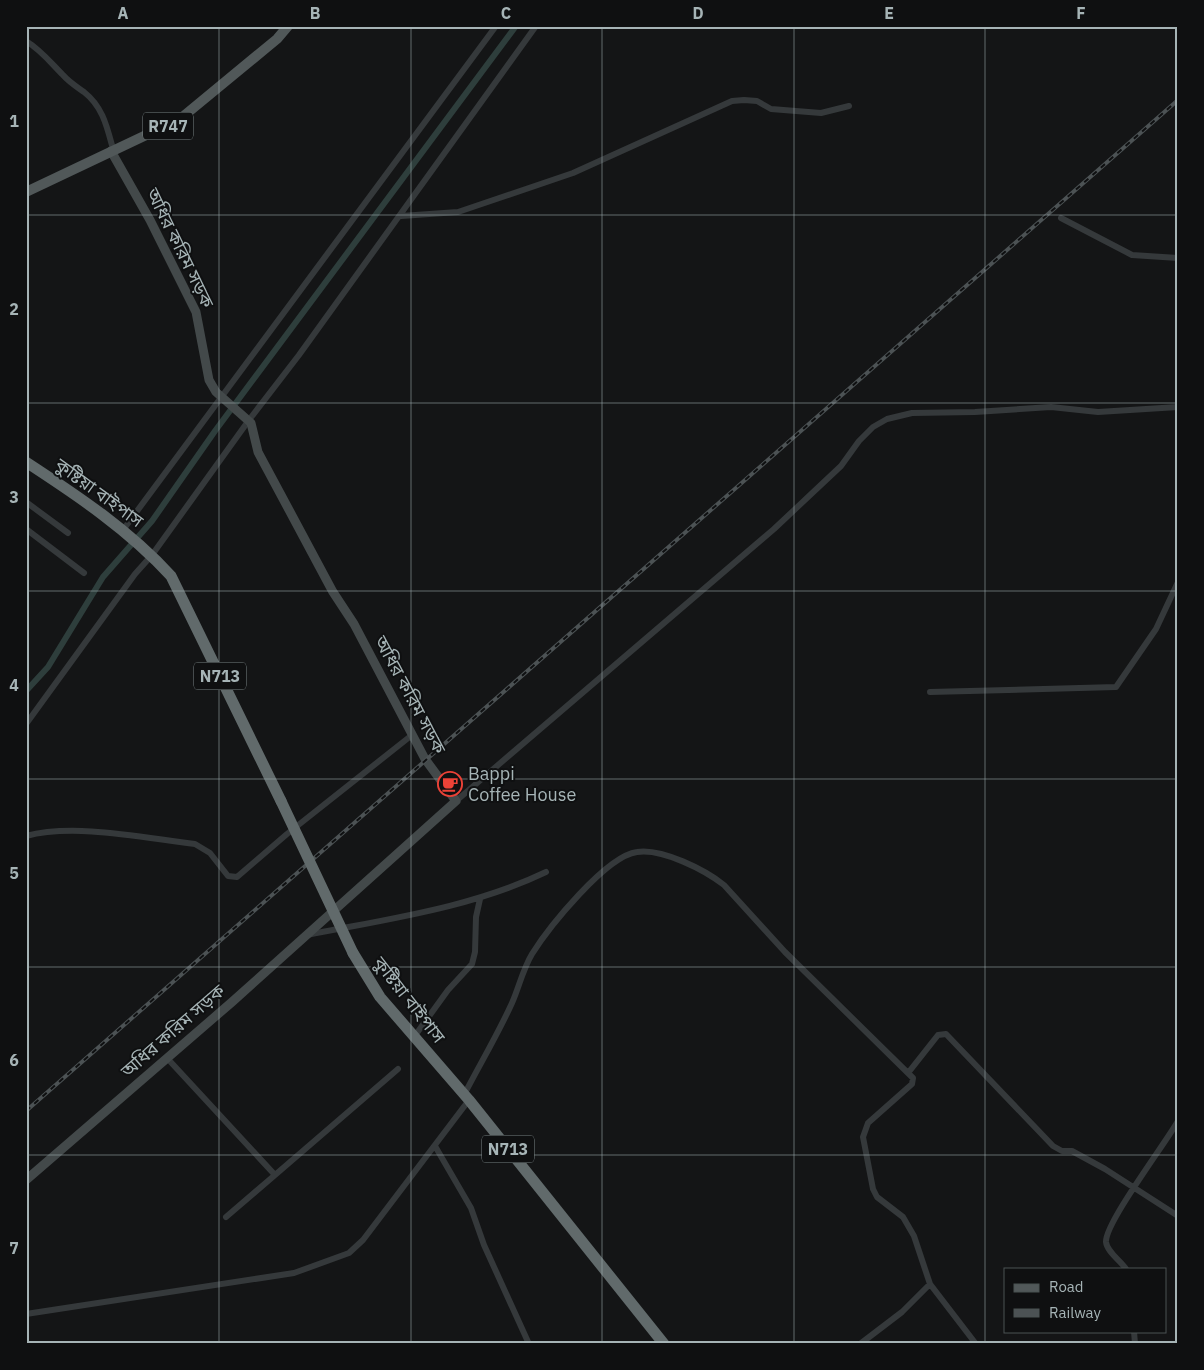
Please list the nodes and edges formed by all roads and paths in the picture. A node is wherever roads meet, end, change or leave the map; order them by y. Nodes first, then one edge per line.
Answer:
1 (288, 26) edge
2 (496, 26) edge
3 (536, 26) edge
4 (26, 41) edge
5 (849, 106) dead end
6 (112, 150) junction
7 (26, 192) edge
8 (400, 216) junction
9 (1061, 218) dead end
10 (1178, 258) edge
11 (221, 397) junction
12 (1178, 407) edge
13 (247, 418) junction
14 (26, 462) edge
15 (26, 502) edge
16 (26, 529) edge
17 (124, 531) junction
18 (68, 533) dead end
19 (151, 554) junction
20 (84, 573) dead end
21 (1178, 582) edge
22 (930, 692) dead end
23 (26, 724) edge
24 (412, 735) junction
25 (456, 801) junction
26 (26, 836) edge
27 (546, 872) dead end
28 (480, 899) junction
29 (306, 935) junction
30 (414, 1037) junction
31 (167, 1058) junction
32 (398, 1069) dead end
33 (908, 1073) junction
34 (467, 1098) junction
35 (1178, 1120) edge
36 (435, 1146) junction
37 (275, 1175) junction
38 (26, 1180) edge
39 (1134, 1188) junction
40 (1178, 1216) edge
41 (226, 1217) dead end
42 (1125, 1268) edge
43 (930, 1284) junction
44 (26, 1314) edge
45 (529, 1344) edge
46 (664, 1344) edge
47 (860, 1344) edge
48 (976, 1344) edge

1 - 6 main road, R747
2 - 11 street
3 - 8 street
4 - 6 street
5 - 8 street
6 - 7 main road, R747
6 - 11 main road, অধির করিম সড়ক
8 - 13 street
9 - 10 street
11 - 13 main road, অধির করিম সড়ক
11 - 17 street
12 - 25 street
13 - 19 street
13 - 24 main road, অধির করিম সড়ক
14 - 17 highway, কুষ্টিয়া বাইপাস / N713
15 - 18 street
16 - 20 street
17 - 19 highway, কুষ্টিয়া বাইপাস / N713
19 - 23 street
19 - 30 highway, কুষ্টিয়া বাইপাস / N713, bridge
21 - 22 street
24 - 25 main road, অধির করিম সড়ক
24 - 26 street
25 - 29 main road, অধির করিম সড়ক
27 - 28 street
28 - 29 street
28 - 30 street
29 - 31 main road, অধির করিম সড়ক
30 - 34 highway, কুষ্টিয়া বাইপাস / N713
31 - 37 street
31 - 38 main road, অধির করিম সড়ক
32 - 37 street
33 - 34 street
33 - 39 street
33 - 43 street
34 - 36 street
34 - 46 highway, কুষ্টিয়া বাইপাস / N713
35 - 39 street
36 - 44 street
36 - 45 street
37 - 41 street
39 - 40 street
39 - 42 street
43 - 47 street
43 - 48 street

